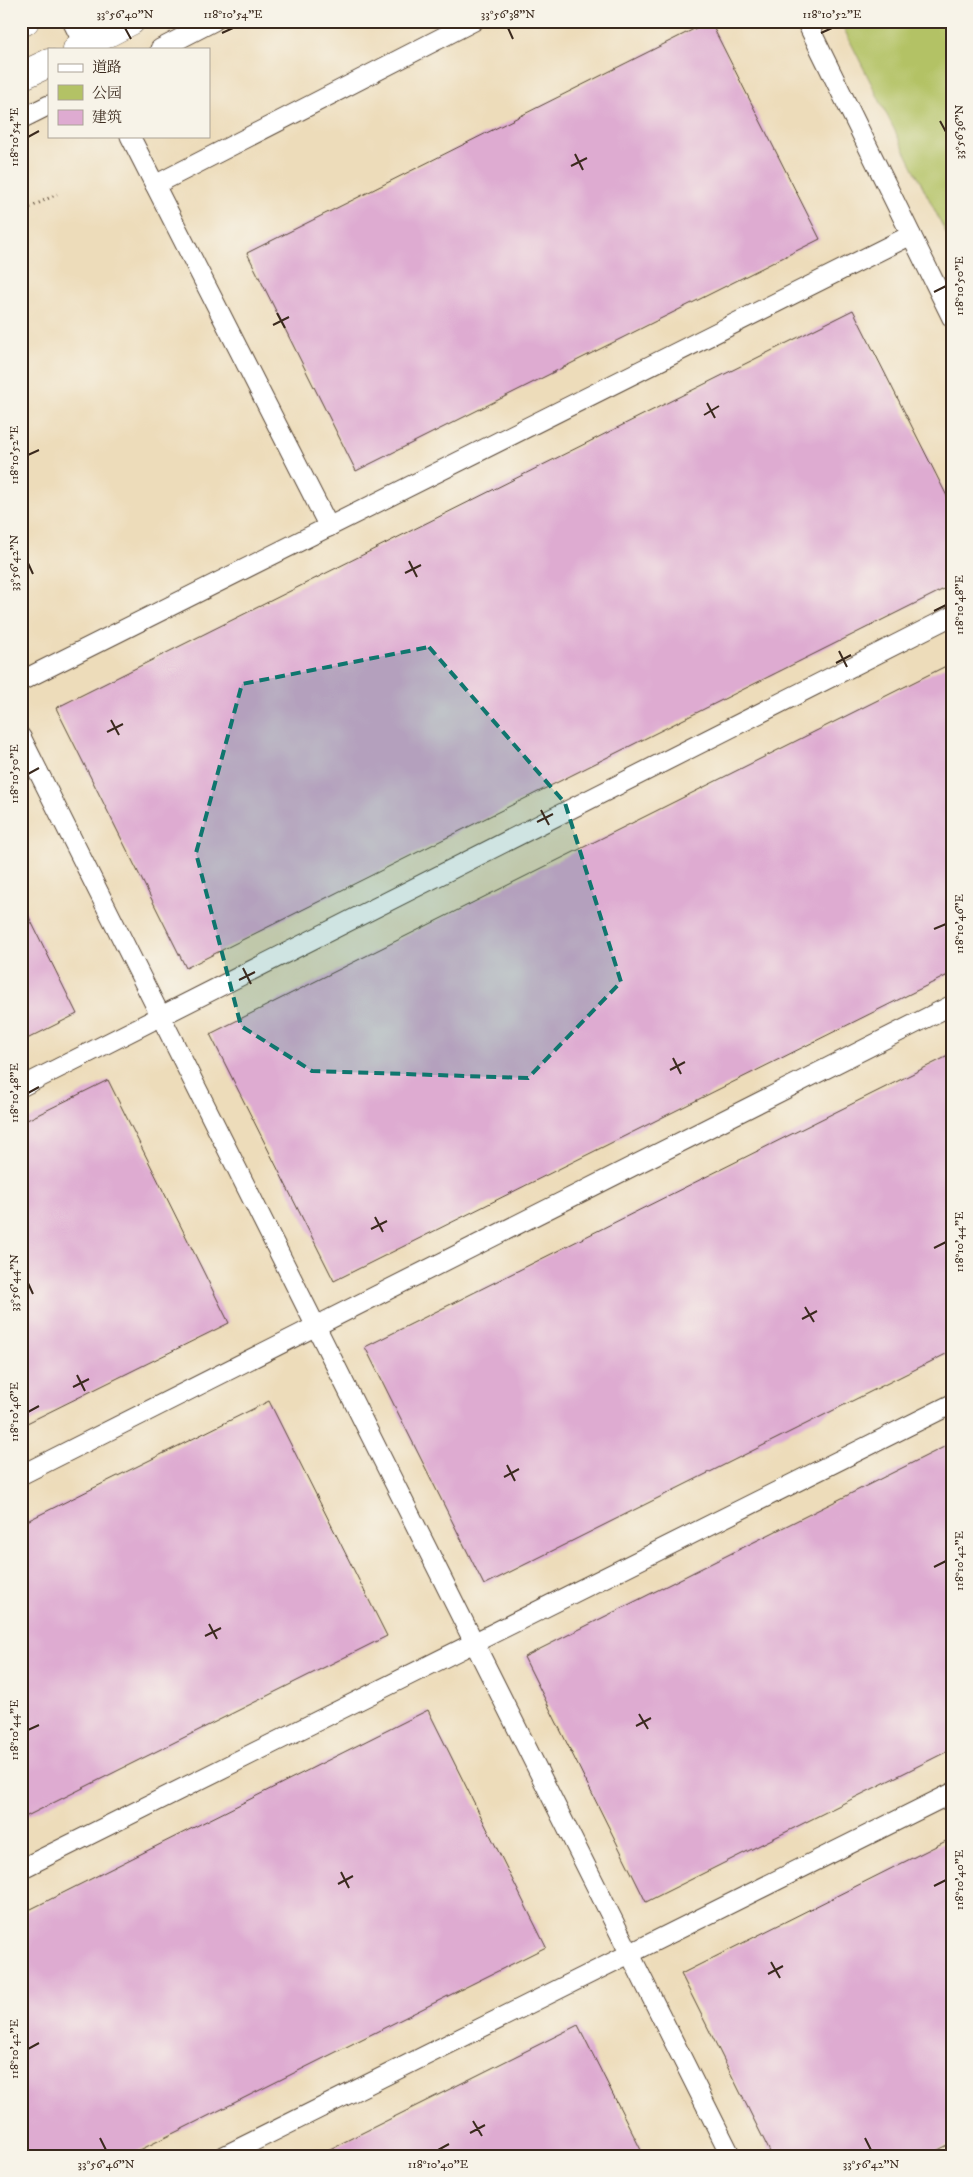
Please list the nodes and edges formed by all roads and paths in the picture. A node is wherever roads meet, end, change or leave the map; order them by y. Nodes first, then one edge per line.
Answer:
1 (25, 21) edge
2 (72, 21) edge
3 (131, 21) edge
4 (214, 21) edge
5 (474, 21) edge
6 (806, 21) edge
7 (21, 23) edge
8 (82, 48) edge
9 (162, 48) edge
10 (48, 63) edge
11 (21, 76) edge
12 (48, 106) edge
13 (21, 119) edge
14 (131, 138) edge
15 (155, 185) junction
16 (57, 194) dead end
17 (21, 212) edge
18 (911, 235) junction
19 (952, 318) edge
20 (329, 527) junction
21 (952, 616) edge
22 (21, 682) edge
23 (21, 737) edge
24 (952, 1006) edge
25 (161, 1016) junction
26 (21, 1087) edge
27 (316, 1326) junction
28 (952, 1404) edge
29 (21, 1475) edge
30 (474, 1643) junction
31 (952, 1793) edge
32 (21, 1869) edge
33 (630, 1954) junction
34 (224, 2156) edge
35 (731, 2156) edge

1 - 7 main road
2 - 8 lane
3 - 8 main road
4 - 9 lane
5 - 15 lane
6 - 18 lane
10 - 11 main road
12 - 13 lane
14 - 15 lane
15 - 20 lane
16 - 17 path
18 - 19 lane
18 - 20 lane
20 - 22 lane
21 - 25 lane
23 - 25 lane
24 - 27 lane
25 - 26 lane
25 - 27 lane
27 - 29 lane
27 - 30 lane
28 - 30 lane
30 - 32 lane
30 - 33 lane
31 - 33 lane
33 - 34 lane
33 - 35 lane

